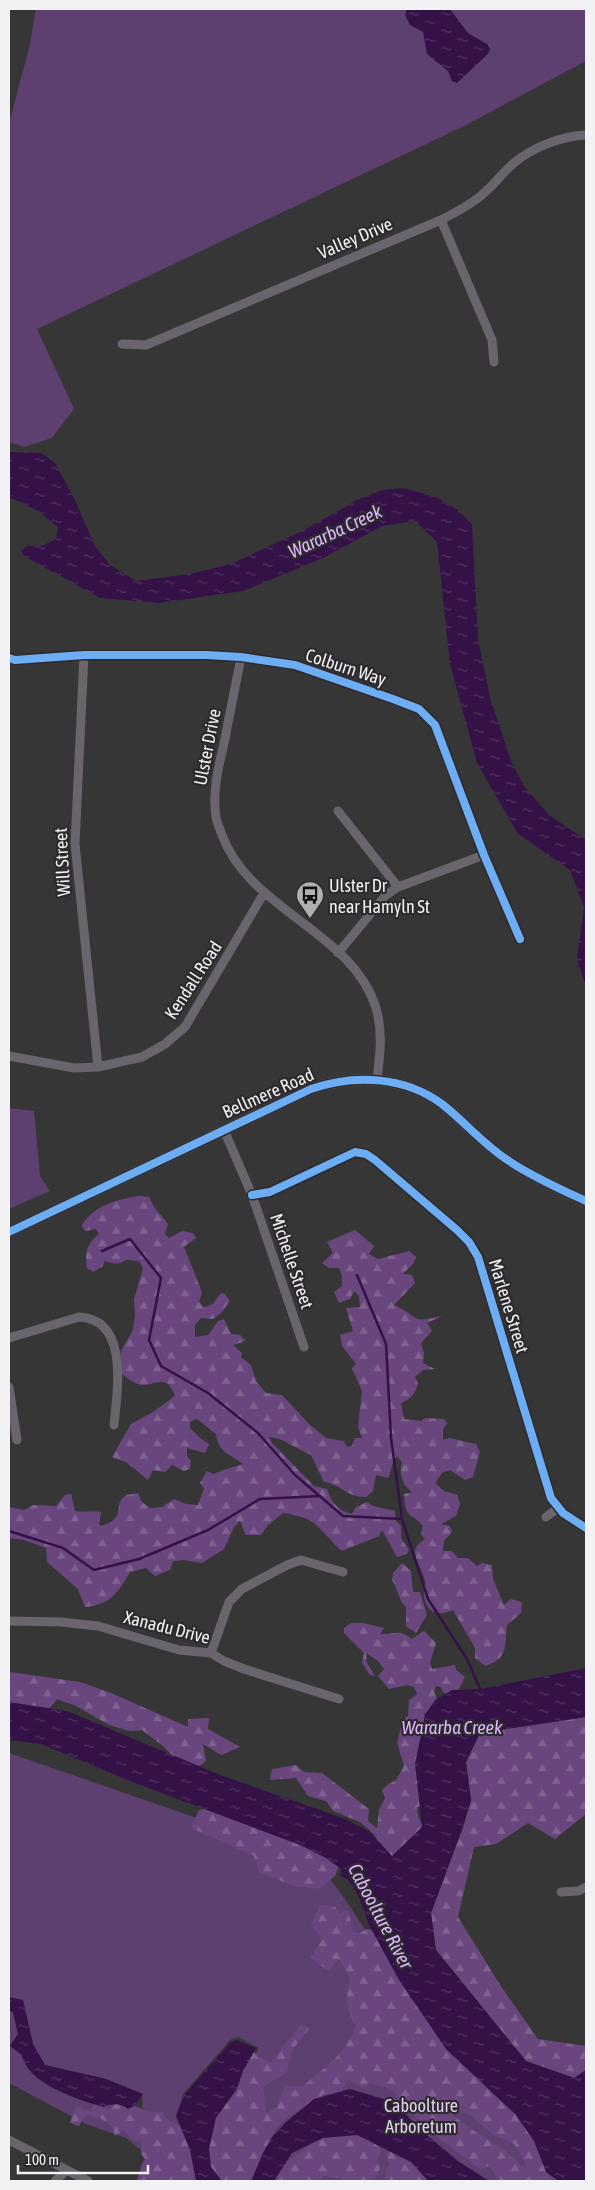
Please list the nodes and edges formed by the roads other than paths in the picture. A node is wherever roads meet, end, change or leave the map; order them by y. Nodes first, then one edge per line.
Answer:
1 (586, 135) edge
2 (441, 220) junction
3 (122, 344) dead end
4 (494, 362) dead end
5 (84, 655) junction
6 (242, 657) junction
7 (9, 658) edge
8 (338, 811) dead end
9 (484, 855) junction
10 (398, 887) junction
11 (264, 893) junction
12 (520, 939) dead end
13 (338, 953) junction
14 (9, 1056) edge
15 (98, 1067) junction
16 (378, 1079) junction
17 (224, 1130) junction
18 (252, 1195) junction
19 (586, 1201) edge
20 (9, 1232) edge
21 (9, 1338) edge
22 (304, 1347) dead end
23 (9, 1387) edge
24 (114, 1425) dead end
25 (17, 1440) dead end
26 (558, 1508) junction
27 (546, 1517) dead end
28 (586, 1528) edge
29 (343, 1572) dead end
30 (9, 1621) edge
31 (211, 1653) junction
32 (340, 1699) dead end
33 (586, 1887) edge
34 (562, 1892) dead end
35 (9, 2140) edge
36 (67, 2170) junction
37 (55, 2181) edge
38 (88, 2181) edge

1 - 2 street, Valley Drive
2 - 3 street, Valley Drive
2 - 4 street
5 - 6 street, Colburn Way
5 - 7 street, Colburn Way
5 - 15 street, Will Street
6 - 9 street, Colburn Way
6 - 11 street, Ulster Drive
8 - 10 street
9 - 10 street
9 - 12 street, Colburn Way
10 - 13 street
11 - 13 street, Ulster Drive
11 - 15 street, Kendall Road
13 - 16 street, Ulster Drive
14 - 15 street, Kendall Road
16 - 17 main road, Bellmere Road
16 - 19 main road, Bellmere Road
17 - 18 street, Michelle Street
17 - 20 main road, Bellmere Road
18 - 22 street, Michelle Street
18 - 26 street, Marlene Street
21 - 24 street
23 - 25 street
26 - 27 street
26 - 28 street, Marlene Street
29 - 31 street
30 - 31 street, Xanadu Drive
31 - 32 street, Xanadu Drive
33 - 34 street
35 - 36 street
36 - 37 street
36 - 38 street

